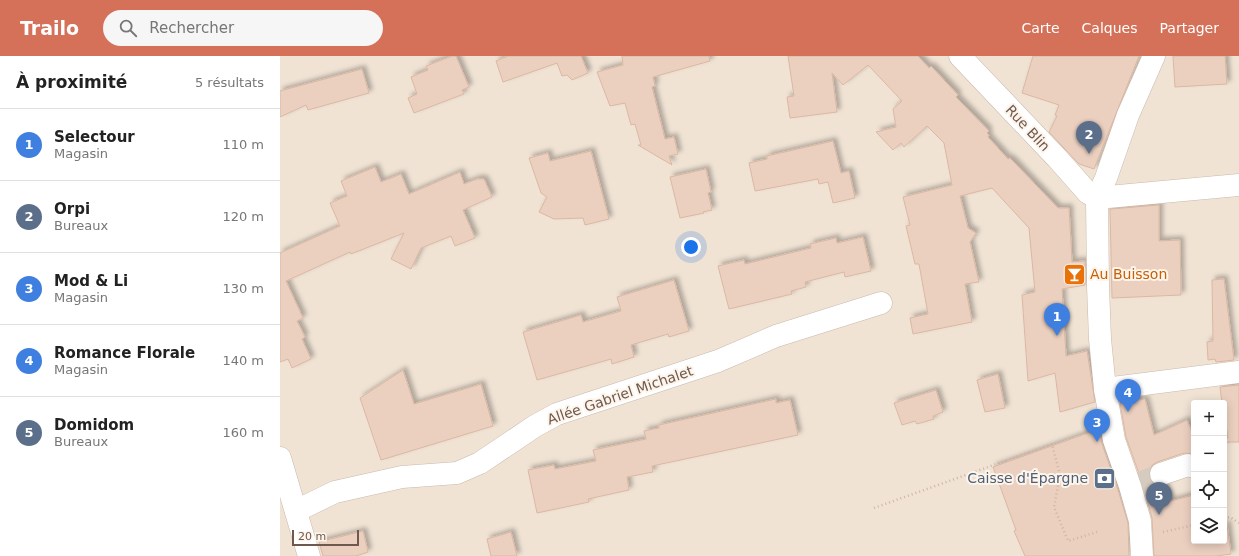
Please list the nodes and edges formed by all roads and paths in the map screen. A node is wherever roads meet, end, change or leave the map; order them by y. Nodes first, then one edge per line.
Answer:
1 (960, 56) edge
2 (1154, 56) edge
3 (1239, 185) edge
4 (1097, 198) junction
5 (882, 303) dead end
6 (1239, 372) edge
7 (1105, 389) junction
8 (280, 458) edge
9 (1191, 466) edge
10 (1161, 474) tunnel mouth
11 (874, 508) dead end
12 (296, 511) junction
13 (1227, 518) edge
14 (1239, 523) edge
15 (1191, 526) edge
16 (1097, 532) dead end
17 (1142, 546) edge
18 (309, 556) edge

1 - 4 street, Rue Blin
2 - 4 street
3 - 4 street
4 - 7 street
5 - 12 street, Allée Gabriel Michalet
6 - 7 street
7 - 17 street
8 - 12 street
9 - 10 street
11 - 16 path
12 - 18 street
13 - 14 path
15 - 17 path

